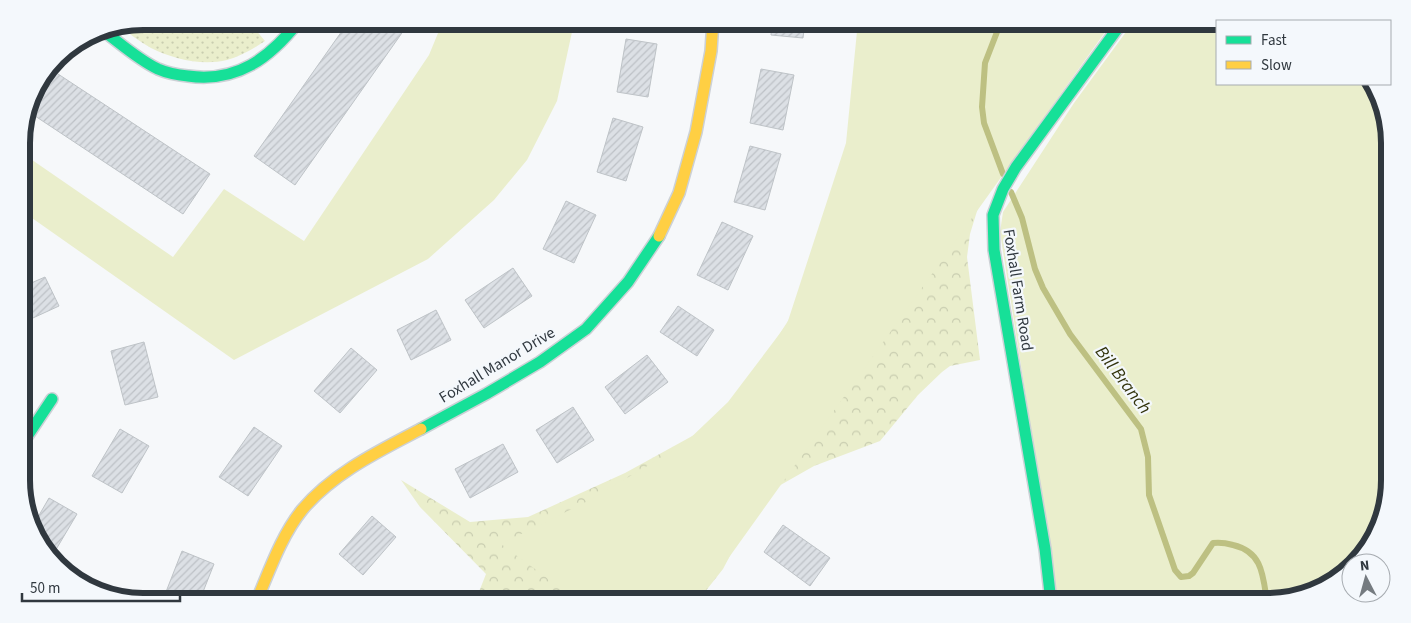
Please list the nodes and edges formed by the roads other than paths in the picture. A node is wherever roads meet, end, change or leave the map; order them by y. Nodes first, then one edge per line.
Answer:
1 (291, 30) edge
2 (712, 30) edge
3 (1116, 30) edge
4 (110, 35) edge
5 (52, 399) dead end
6 (30, 432) edge
7 (260, 593) edge
8 (1050, 593) edge

1 - 4 street
2 - 7 street, Foxhall Manor Drive
3 - 8 street, Foxhall Farm Road
5 - 6 street

